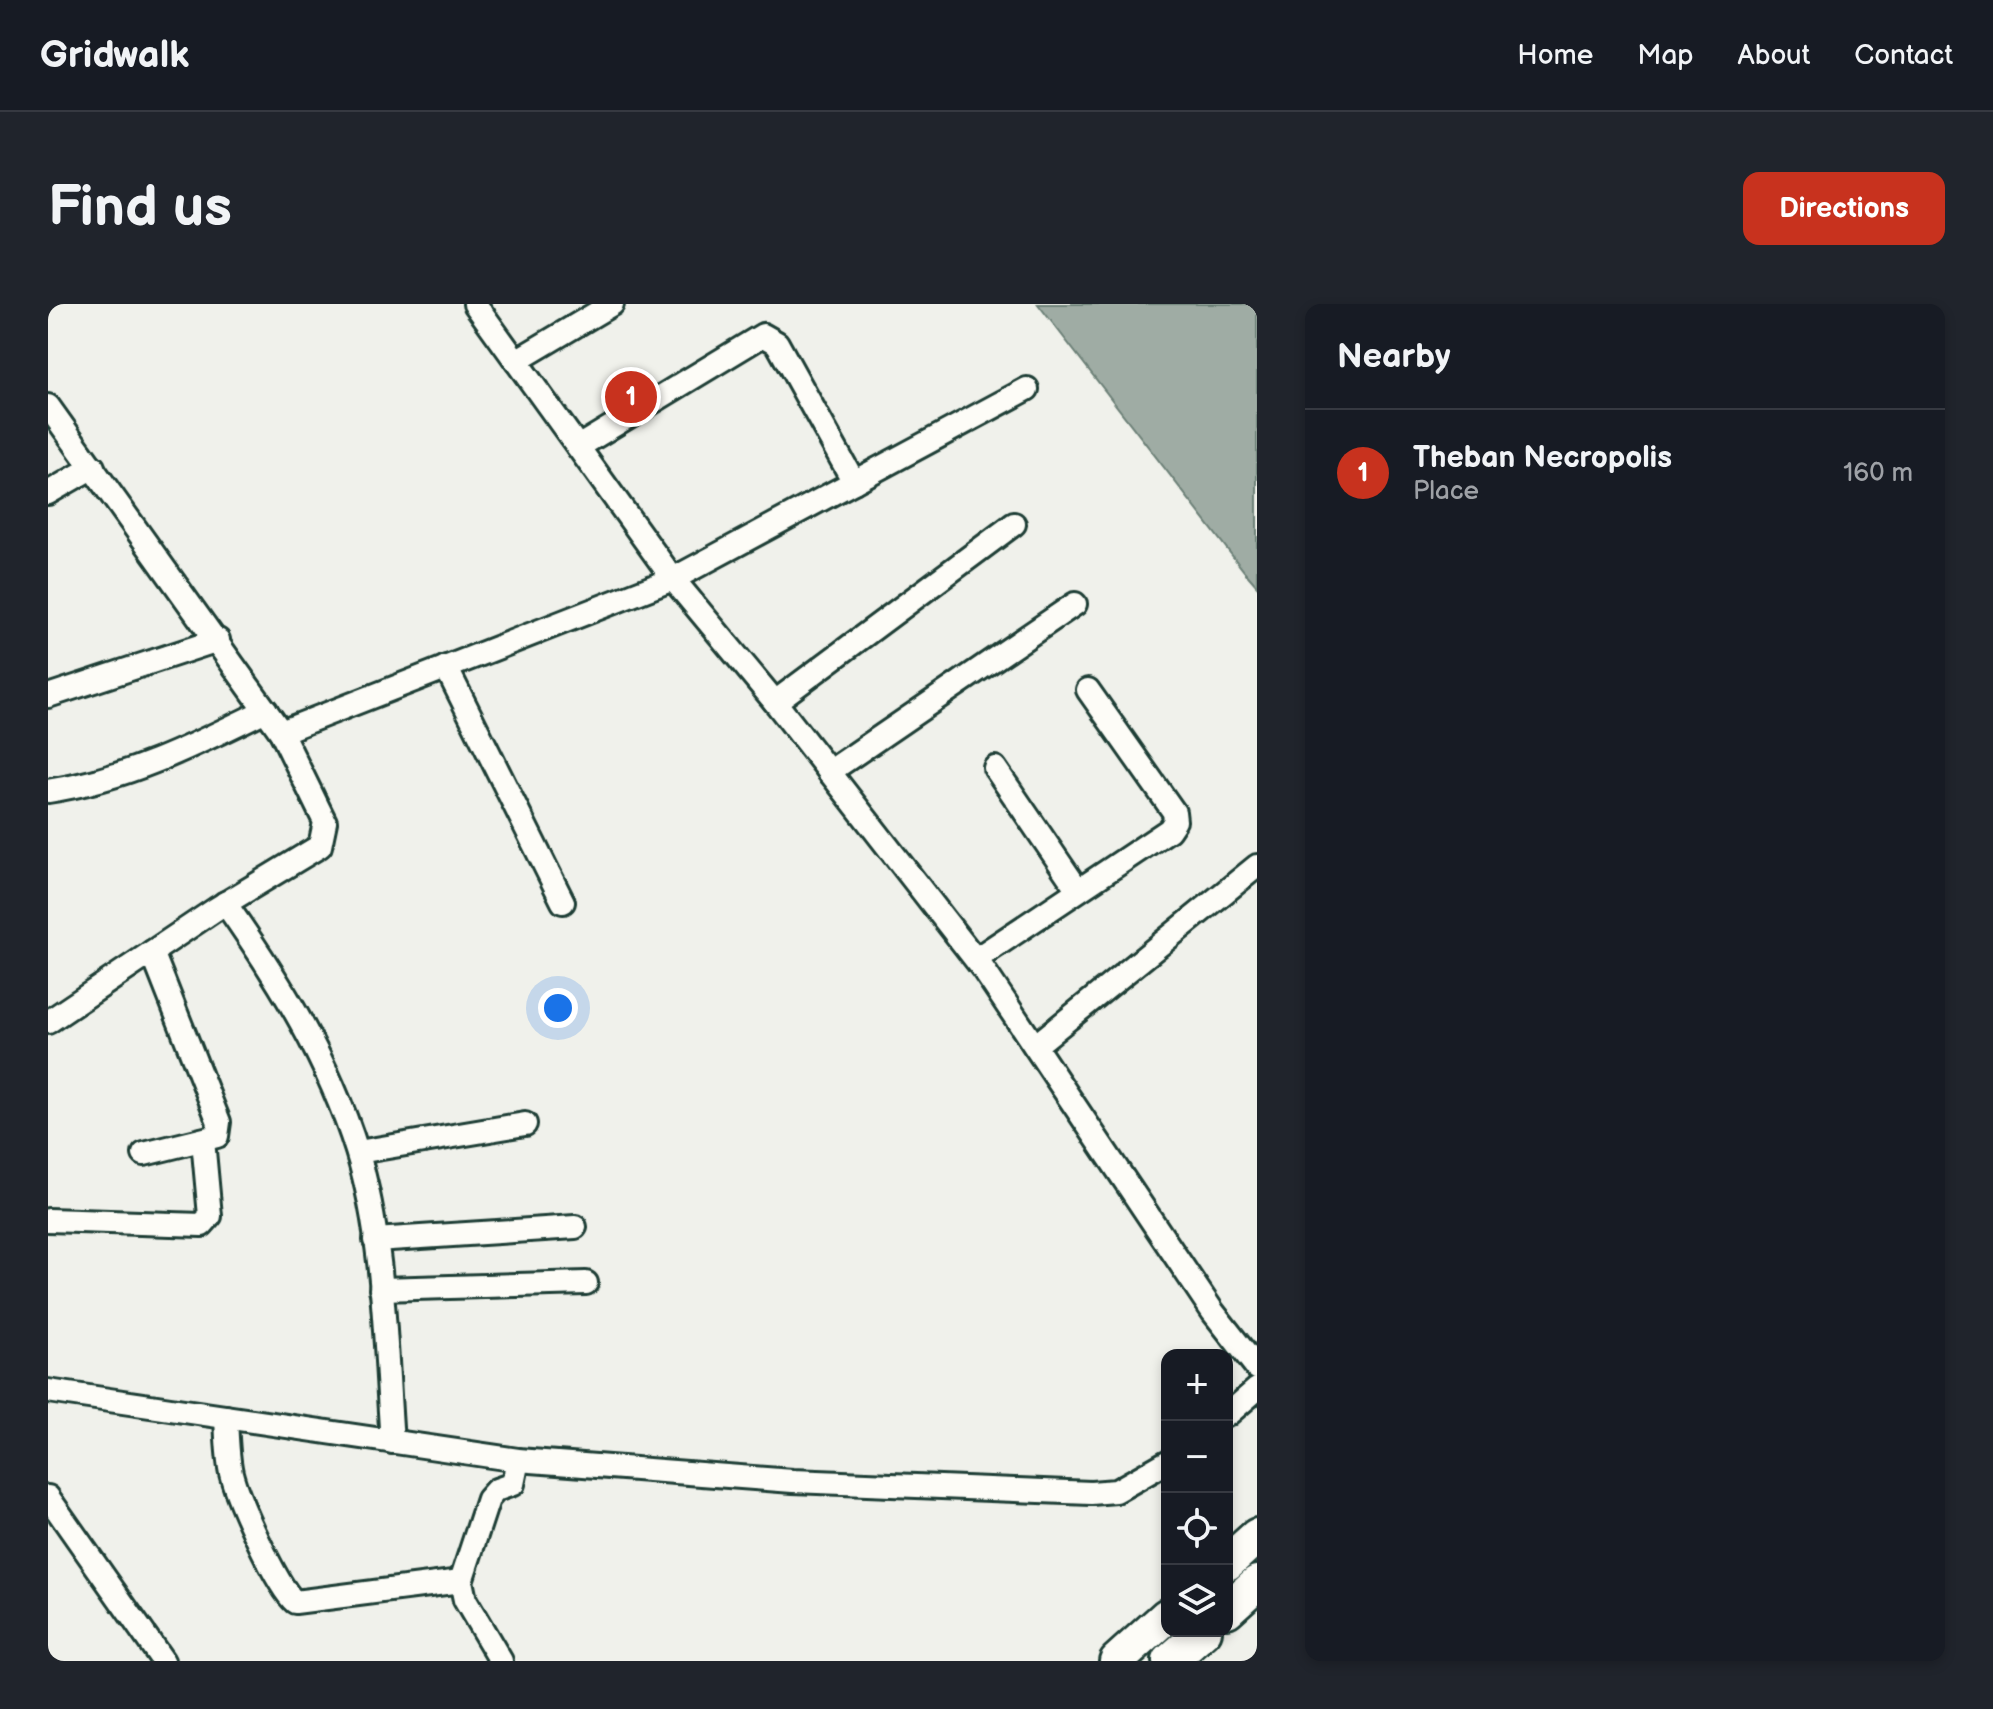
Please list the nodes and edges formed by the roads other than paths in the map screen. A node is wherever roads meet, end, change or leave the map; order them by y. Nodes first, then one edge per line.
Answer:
1 (475, 304) edge
2 (612, 304) edge
3 (516, 361) junction
4 (1027, 389) dead end
5 (48, 406) edge
6 (578, 447) junction
7 (93, 467) junction
8 (854, 482) junction
9 (48, 493) edge
10 (1014, 524) dead end
11 (673, 579) junction
12 (1075, 604) dead end
13 (218, 640) junction
14 (446, 667) junction
15 (1088, 690) dead end
16 (48, 696) edge
17 (775, 702) junction
18 (266, 710) junction
19 (281, 732) junction
20 (995, 768) dead end
21 (829, 772) junction
22 (48, 791) edge
23 (1257, 866) edge
24 (1078, 890) junction
25 (563, 902) dead end
26 (225, 903) junction
27 (152, 952) junction
28 (976, 959) junction
29 (48, 1022) edge
30 (1035, 1046) junction
31 (525, 1124) dead end
32 (203, 1140) junction
33 (358, 1152) junction
34 (144, 1154) dead end
35 (48, 1220) edge
36 (575, 1227) dead end
37 (375, 1240) junction
38 (586, 1283) dead end
39 (381, 1289) junction
40 (1257, 1368) edge
41 (1257, 1389) edge
42 (48, 1391) edge
43 (1233, 1410) edge
44 (226, 1417) junction
45 (392, 1442) junction
46 (518, 1460) junction
47 (1161, 1465) edge
48 (48, 1497) edge
49 (1257, 1536) edge
50 (1233, 1558) edge
51 (461, 1581) junction
52 (1257, 1583) edge
53 (1233, 1605) edge
54 (1161, 1621) edge
55 (1197, 1637) edge
56 (163, 1661) edge
57 (501, 1661) edge
58 (1117, 1661) edge
59 (1170, 1661) edge

1 - 3 street
2 - 3 street
3 - 6 street
4 - 8 street
5 - 7 street
6 - 8 street
6 - 11 street
7 - 9 street
7 - 13 street
8 - 11 street
10 - 17 street
11 - 14 street
11 - 17 street
12 - 21 street
13 - 16 street
13 - 18 street
14 - 19 street
14 - 25 street
15 - 24 street
17 - 21 street
18 - 19 street
18 - 22 street
19 - 26 street
20 - 24 street
21 - 28 street
23 - 30 street
24 - 28 street
26 - 27 street
26 - 33 street
27 - 29 street
27 - 32 street
28 - 30 street
30 - 40 street
31 - 33 street
32 - 34 street
32 - 35 street
33 - 37 street
36 - 37 street
37 - 39 street
38 - 39 street
39 - 45 street
41 - 43 street
42 - 44 street
44 - 45 street
44 - 51 street
45 - 46 street
46 - 47 street
46 - 51 street
48 - 56 street
49 - 50 main road
51 - 57 street
52 - 53 main road
54 - 58 main road
55 - 59 main road

